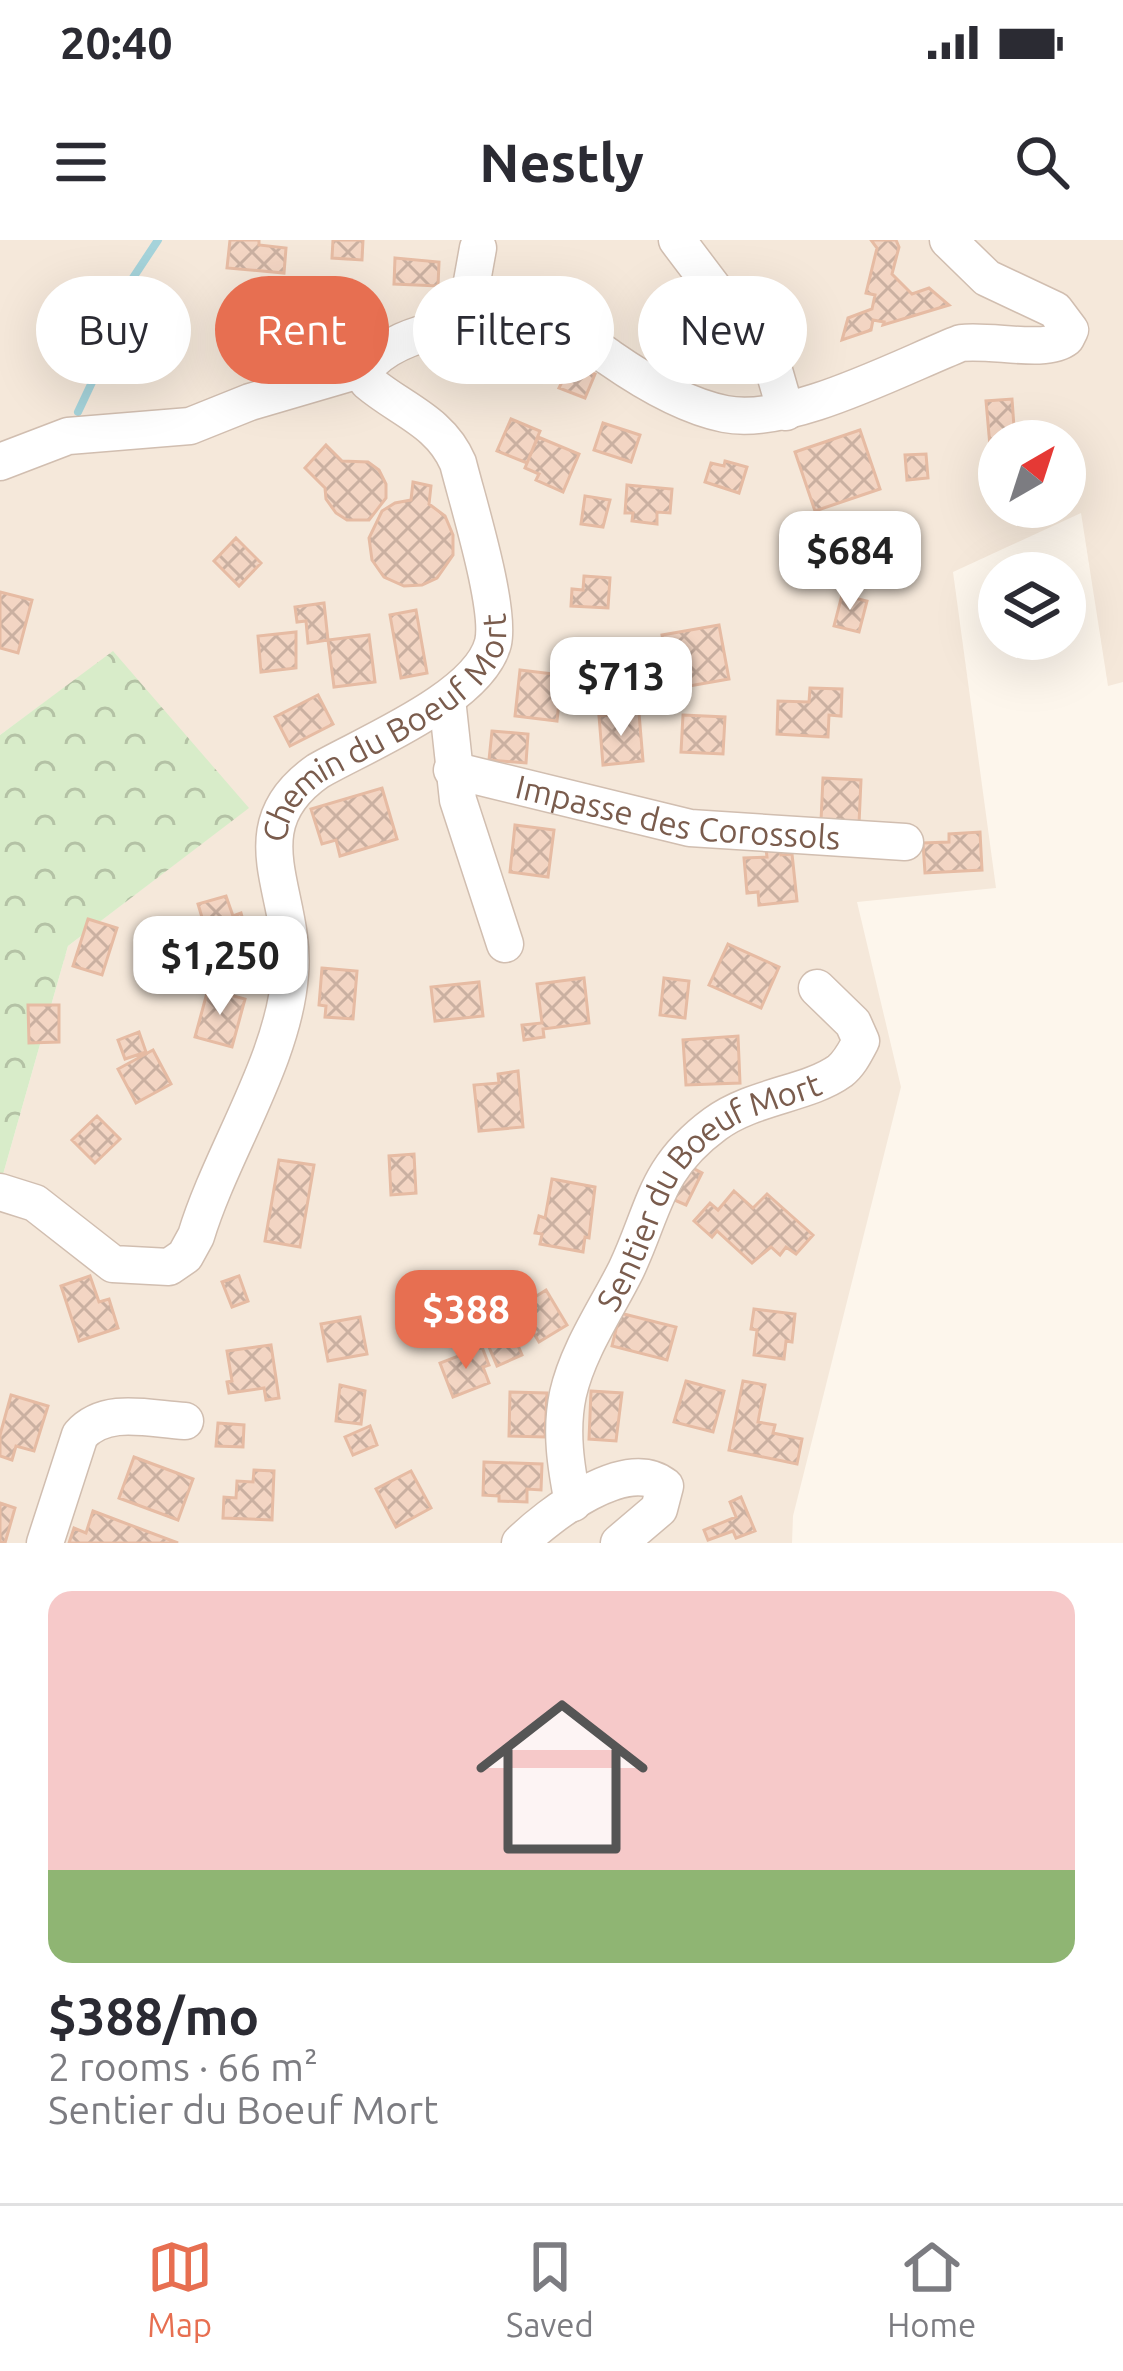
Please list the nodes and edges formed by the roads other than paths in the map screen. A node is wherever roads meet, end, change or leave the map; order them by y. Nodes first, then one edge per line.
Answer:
1 (677, 240) edge
2 (948, 240) edge
3 (474, 244) edge
4 (471, 276) edge
5 (487, 276) edge
6 (614, 359) edge
7 (311, 384) edge
8 (371, 384) edge
9 (785, 412) junction
10 (0, 462) edge
11 (447, 699) junction
12 (452, 770) junction
13 (905, 842) dead end
14 (505, 944) dead end
15 (817, 988) dead end
16 (0, 1192) edge
17 (185, 1421) dead end
18 (573, 1503) junction
19 (45, 1543) edge
20 (520, 1543) edge
21 (619, 1543) edge

1 - 9 street
2 - 9 street
3 - 4 street
3 - 5 street
6 - 9 street
7 - 10 street
8 - 11 street, Chemin du Boeuf Mort
11 - 12 street
11 - 16 street, Chemin du Boeuf Mort
12 - 13 street, Impasse des Corossols
12 - 14 street
15 - 18 street, Sentier du Boeuf Mort
17 - 19 street
18 - 20 street
18 - 21 street

